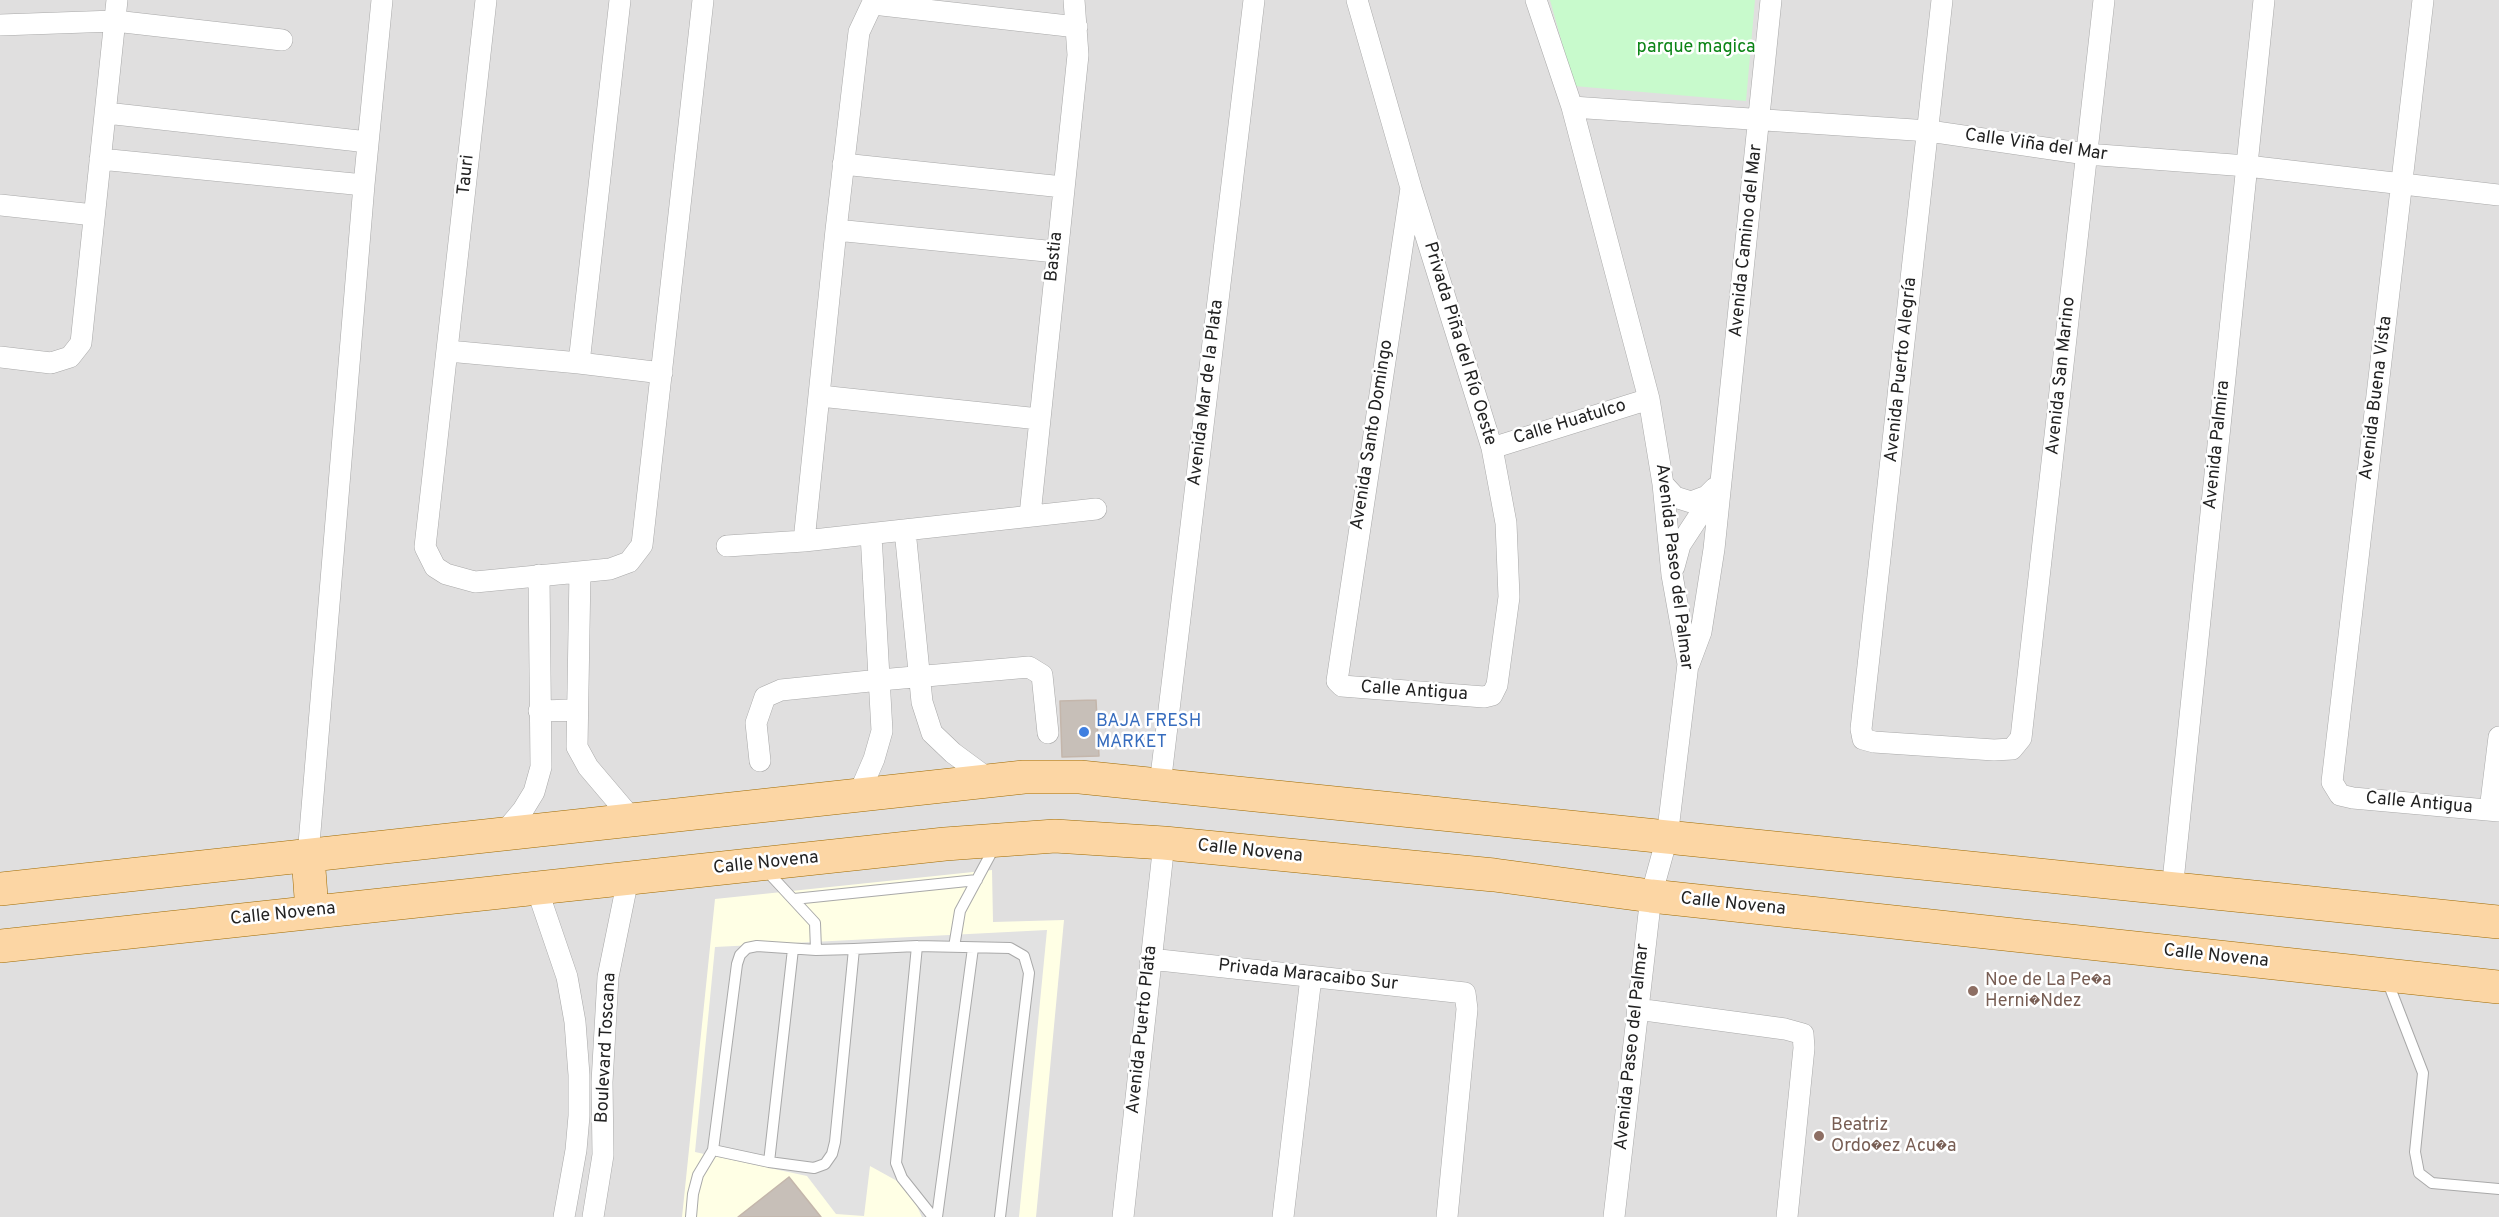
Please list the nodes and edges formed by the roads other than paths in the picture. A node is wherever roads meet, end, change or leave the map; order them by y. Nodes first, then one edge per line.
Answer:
1 (117, 0) edge
2 (382, 0) edge
3 (486, 0) edge
4 (620, 0) edge
5 (703, 0) edge
6 (1074, 0) edge
7 (1254, 0) edge
8 (1357, 0) edge
9 (1536, 0) edge
10 (1771, 0) edge
11 (1942, 0) edge
12 (2104, 0) edge
13 (2264, 0) edge
14 (2423, 0) edge
15 (873, 2) edge
16 (115, 21) junction
17 (0, 25) edge
18 (1077, 27) junction
19 (282, 40) dead end
20 (1572, 107) junction
21 (106, 113) junction
22 (1760, 118) junction
23 (1929, 131) junction
24 (368, 142) junction
25 (2086, 154) junction
26 (100, 159) junction
27 (843, 164) junction
28 (2247, 166) junction
29 (364, 185) junction
30 (2402, 185) junction
31 (1063, 187) junction
32 (1411, 189) junction
33 (2499, 195) edge
34 (0, 205) edge
35 (94, 215) junction
36 (836, 230) junction
37 (1056, 252) junction
38 (448, 351) junction
39 (0, 357) edge
40 (579, 363) junction
41 (662, 373) junction
42 (820, 396) junction
43 (1649, 399) junction
44 (1039, 419) junction
45 (1492, 448) junction
46 (1721, 481) junction
47 (1664, 484) junction
48 (1096, 509) dead end
49 (1030, 515) junction
50 (905, 530) junction
51 (871, 534) junction
52 (804, 541) junction
53 (727, 546) dead end
54 (580, 572) junction
55 (539, 575) junction
56 (1672, 575) junction
57 (1688, 664) junction
58 (919, 678) junction
59 (880, 680) junction
60 (1337, 681) joint
61 (1492, 695) joint
62 (577, 710) junction
63 (539, 711) junction
64 (1048, 733) dead end
65 (2499, 737) edge
66 (2012, 749) joint
67 (760, 761) dead end
68 (991, 781) junction
69 (1160, 785) junction
70 (2340, 795) joint
71 (858, 796) junction
72 (2494, 810) edge
73 (633, 820) junction
74 (502, 835) junction
75 (1667, 838) junction
76 (998, 840) junction
77 (1164, 843) junction
78 (308, 856) junction
79 (761, 865) junction
80 (628, 879) junction
81 (977, 879) junction
82 (0, 889) edge
83 (537, 889) junction
84 (2172, 891) junction
85 (1651, 896) junction
86 (794, 899) junction
87 (312, 911) junction
88 (2499, 922) edge
89 (0, 945) edge
90 (917, 946) junction
91 (954, 947) junction
92 (973, 948) junction
93 (793, 949) junction
94 (854, 949) junction
95 (816, 950) junction
96 (1150, 959) junction
97 (2385, 975) junction
98 (1311, 977) junction
99 (2499, 987) edge
100 (1637, 1009) junction
101 (605, 1020) junction
102 (575, 1023) junction
103 (713, 1150) junction
104 (769, 1162) junction
105 (2499, 1190) edge
106 (564, 1217) edge
107 (593, 1217) edge
108 (691, 1217) edge
109 (935, 1217) edge
110 (1000, 1217) edge
111 (1123, 1217) edge
112 (1283, 1217) edge
113 (1447, 1217) edge
114 (1614, 1217) edge
115 (1787, 1217) edge

1 - 16 street
2 - 24 street
3 - 38 street, Tauri
4 - 40 street
5 - 41 street
6 - 18 street, Bastia
7 - 69 street, Avenida Mar de la Plata
8 - 32 street, Privada Piña del Río Oeste
9 - 20 street, Avenida Paseo del Palmar
10 - 22 street, Avenida Camino del Mar
11 - 23 street, Avenida Puerto Alegría
12 - 25 street, Avenida San Marino
13 - 28 street, Avenida Palmira
14 - 30 street, Avenida Buena Vista
15 - 18 street
15 - 27 street
16 - 17 street
16 - 19 street
16 - 21 street
18 - 31 street, Bastia
20 - 22 street, Calle Viña del Mar
20 - 43 street, Avenida Paseo del Palmar
21 - 24 street
21 - 26 street
22 - 23 street, Calle Viña del Mar
22 - 46 street, Avenida Camino del Mar
23 - 25 street, Calle Viña del Mar
23 - 66 street, Avenida Puerto Alegría
24 - 29 street
25 - 28 street, Calle Viña del Mar
25 - 66 street, Avenida San Marino
26 - 29 street
26 - 35 street
27 - 31 street
27 - 36 street
28 - 30 street, Calle Viña del Mar
28 - 84 street, Avenida Palmira
29 - 78 street
30 - 33 street, Calle Viña del Mar
30 - 70 street, Avenida Buena Vista
31 - 37 street, Bastia
32 - 45 street, Privada Piña del Río Oeste
32 - 60 street, Avenida Santo Domingo
34 - 35 street
35 - 39 street
36 - 37 street
36 - 42 street
37 - 44 street, Bastia
38 - 40 street
38 - 55 street, Tauri
40 - 41 street
41 - 54 street
42 - 44 street
42 - 52 street
43 - 45 street, Calle Huatulco
43 - 47 street, Avenida Paseo del Palmar
44 - 49 street, Bastia
45 - 61 street, Privada Piña del Río Oeste
46 - 47 street
46 - 56 street, Avenida Camino del Mar
46 - 57 street, Avenida Camino del Mar
47 - 56 street, Avenida Paseo del Palmar
48 - 49 street
49 - 50 street
50 - 51 street
50 - 58 street
51 - 52 street
51 - 59 street
52 - 53 street
54 - 55 street
54 - 62 street
55 - 63 street
56 - 57 street, Avenida Paseo del Palmar
57 - 75 street, Avenida Paseo del Palmar
58 - 59 street
58 - 64 street
58 - 68 street
59 - 67 street
59 - 71 street
60 - 61 street, Calle Antigua
62 - 63 street
62 - 73 street
63 - 74 street
65 - 72 street
68 - 69 main road
68 - 71 main road
69 - 75 main road
70 - 72 street, Calle Antigua
71 - 73 main road
73 - 74 main road
74 - 78 main road
75 - 84 main road
75 - 85 street, Avenida Paseo del Palmar
76 - 77 main road, Calle Novena
76 - 79 main road, Calle Novena
76 - 81 lane
77 - 85 main road, Calle Novena
77 - 96 street, Avenida Puerto Plata
78 - 82 main road
78 - 87 main road
79 - 80 main road, Calle Novena
79 - 86 lane
80 - 83 main road, Calle Novena
80 - 101 street, Boulevard Toscana
81 - 86 lane
81 - 91 lane
83 - 87 main road, Calle Novena
83 - 102 street, Boulevard Toscana
84 - 88 main road
85 - 97 main road, Calle Novena
85 - 100 street, Avenida Paseo del Palmar
86 - 95 lane
87 - 89 main road, Calle Novena
90 - 91 lane
90 - 94 lane
90 - 109 lane
91 - 92 lane
92 - 109 lane
92 - 110 lane
93 - 95 lane
93 - 103 lane
93 - 104 lane
94 - 95 lane
94 - 104 lane
96 - 98 street, Privada Maracaibo Sur
96 - 111 street, Avenida Puerto Plata
97 - 99 main road, Calle Novena
97 - 105 lane
98 - 112 street
98 - 113 street, Privada Maracaibo Sur
100 - 114 street, Avenida Paseo del Palmar
100 - 115 street
101 - 102 street
101 - 107 street, Boulevard Toscana
102 - 106 street, Boulevard Toscana
103 - 104 lane
103 - 108 lane

